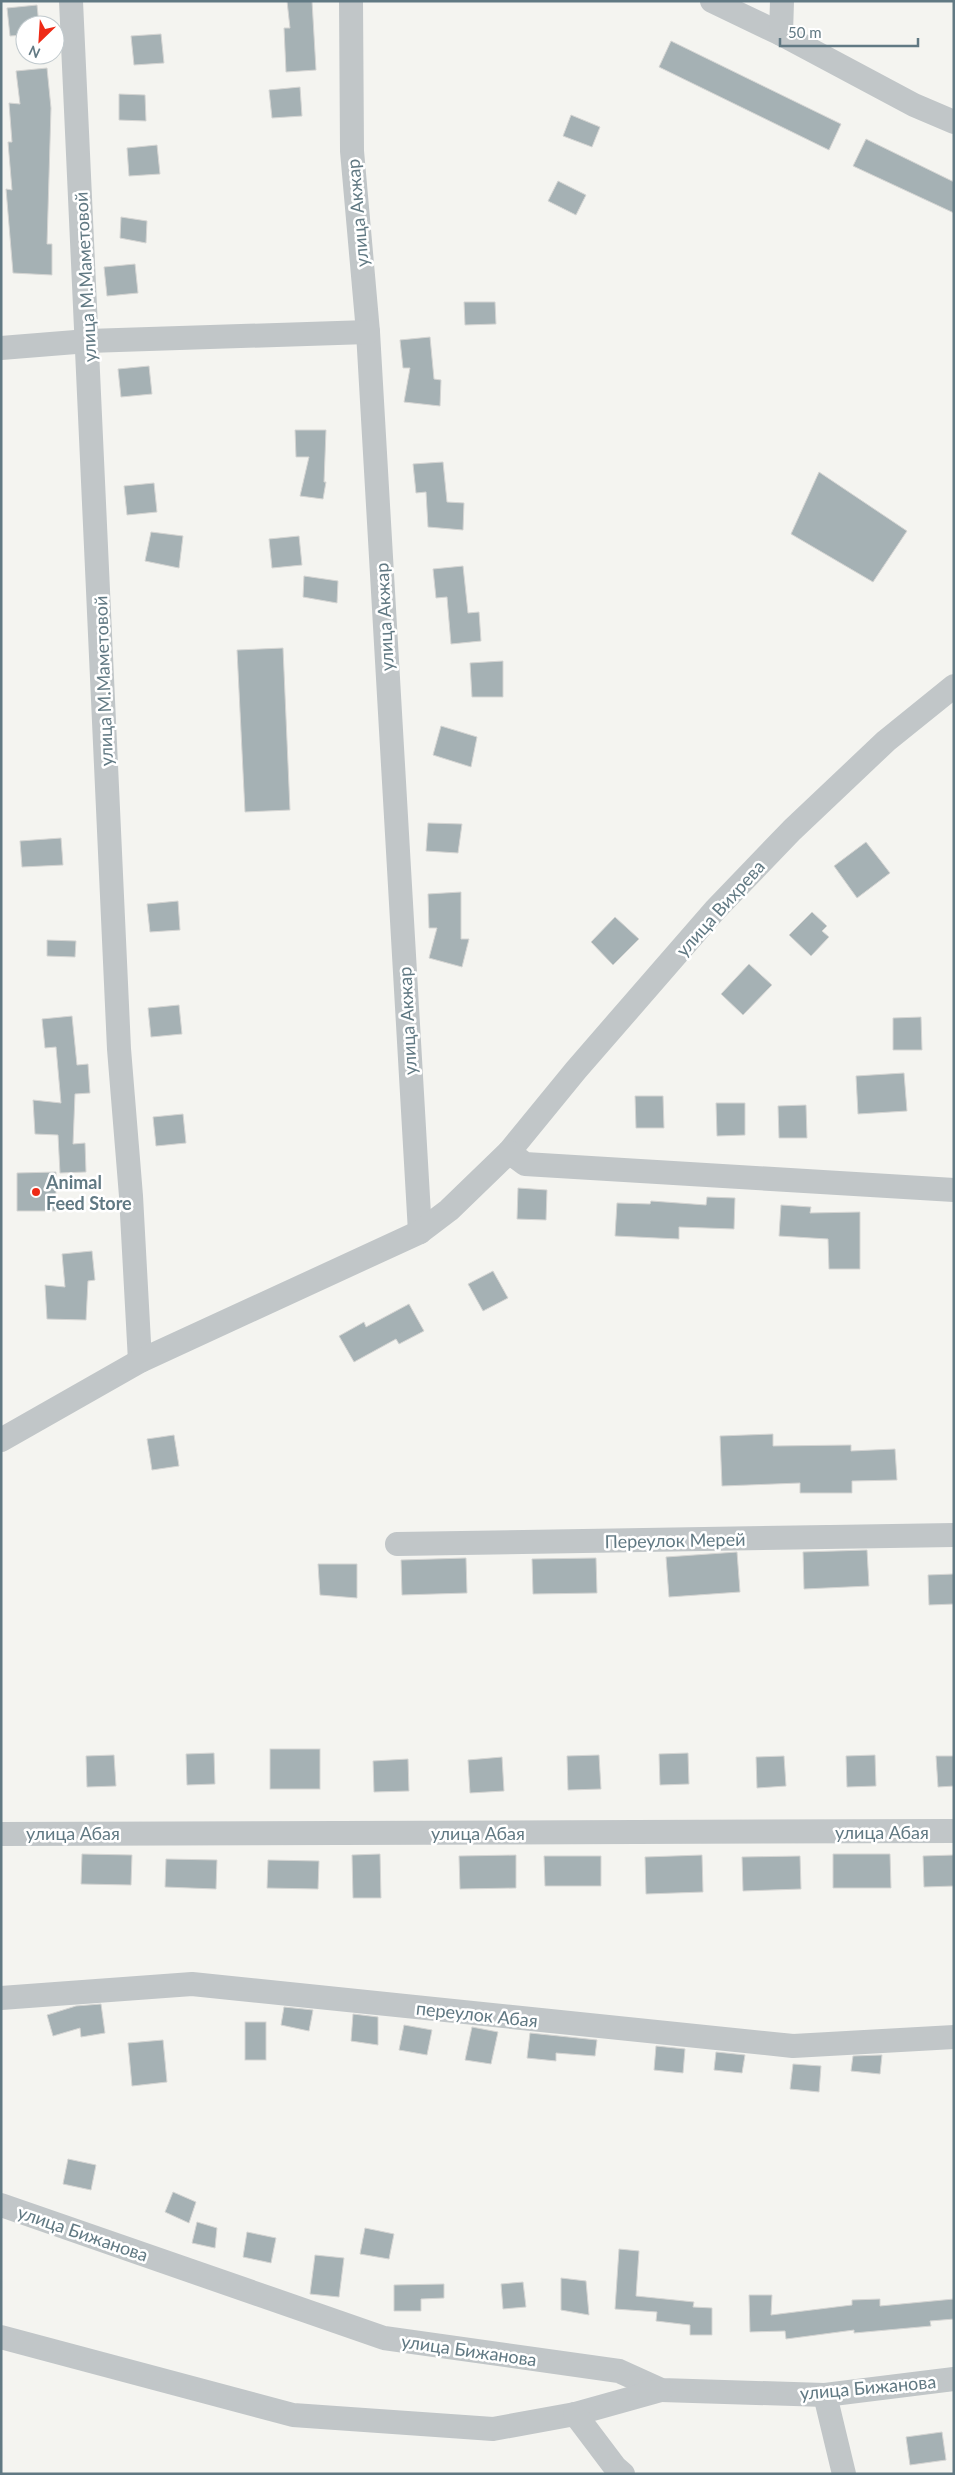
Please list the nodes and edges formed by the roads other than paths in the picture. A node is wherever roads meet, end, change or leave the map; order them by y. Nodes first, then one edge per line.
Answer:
1 (71, 1) edge
2 (351, 1) edge
3 (712, 1) edge
4 (782, 1) edge
5 (781, 34) junction
6 (954, 122) edge
7 (368, 332) junction
8 (88, 341) junction
9 (1, 348) edge
10 (954, 686) edge
11 (509, 1152) junction
12 (954, 1190) edge
13 (420, 1232) junction
14 (140, 1361) junction
15 (1, 1440) edge
16 (954, 1535) edge
17 (396, 1544) dead end
18 (954, 1831) edge
19 (1, 1834) edge
20 (1, 1998) edge
21 (954, 2037) edge
22 (1, 2205) edge
23 (1, 2337) edge
24 (954, 2379) edge
25 (661, 2390) junction
26 (825, 2394) junction
27 (575, 2414) junction
28 (623, 2474) edge
29 (844, 2474) edge

1 - 8 street, улица М.Маметовой
2 - 7 street, улица Акжар
3 - 5 street
4 - 5 street
5 - 6 street
7 - 8 street
7 - 13 street, улица Акжар
8 - 9 street
8 - 14 street, улица М.Маметовой
10 - 11 street, улица Вихрева
11 - 12 street
11 - 13 street, улица Вихрева
13 - 14 street, улица Вихрева
14 - 15 street, улица Вихрева
16 - 17 street, Переулок Мерей
18 - 19 street, улица Абая
20 - 21 street, переулок Абая
22 - 25 street, улица Бижанова
23 - 27 street
24 - 26 street, улица Бижанова
25 - 26 street, улица Бижанова
25 - 27 street
26 - 29 street
27 - 28 street

